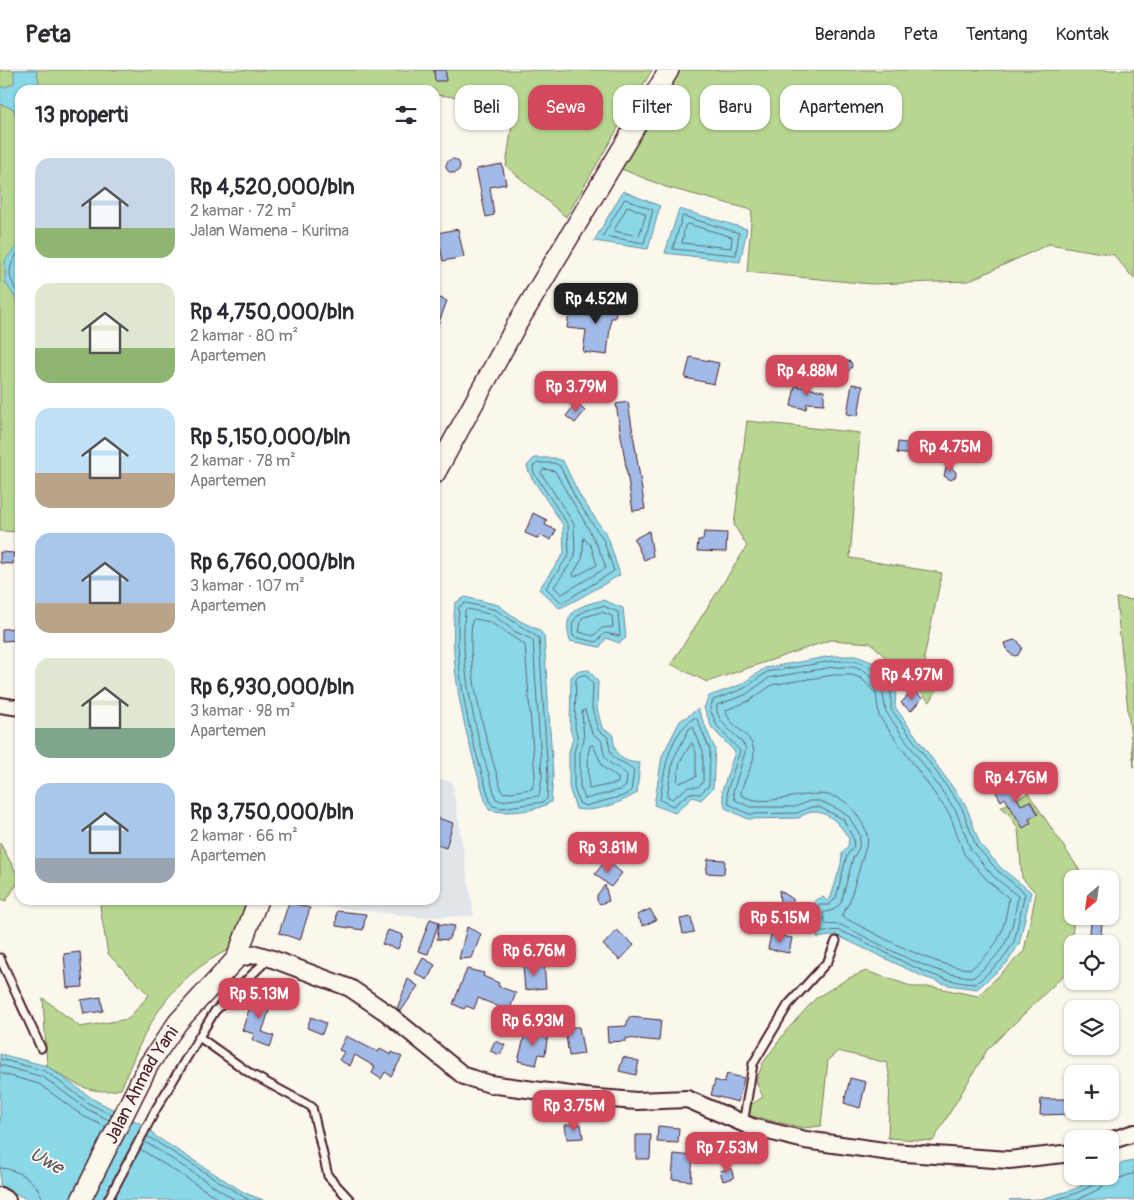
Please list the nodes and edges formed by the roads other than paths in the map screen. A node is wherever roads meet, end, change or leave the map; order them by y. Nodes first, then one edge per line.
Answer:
1 (669, 70) edge
2 (440, 465) edge
3 (0, 705) edge
4 (15, 707) edge
5 (256, 905) edge
6 (836, 941) dead end
7 (0, 958) edge
8 (270, 958) junction
9 (236, 959) junction
10 (199, 1037) junction
11 (41, 1048) dead end
12 (742, 1125) junction
13 (1134, 1133) edge
14 (1119, 1138) edge
15 (1064, 1153) edge
16 (0, 1195) edge
17 (8, 1200) edge
18 (81, 1200) edge
19 (108, 1200) edge
20 (350, 1200) edge

1 - 2 main road
3 - 4 street
5 - 9 main road
6 - 12 lane
7 - 11 lane
8 - 9 street
8 - 10 lane
8 - 12 street
9 - 18 main road, Jalan Ahmad Yani
10 - 19 lane
10 - 20 lane
12 - 15 street
13 - 14 street
16 - 17 street

